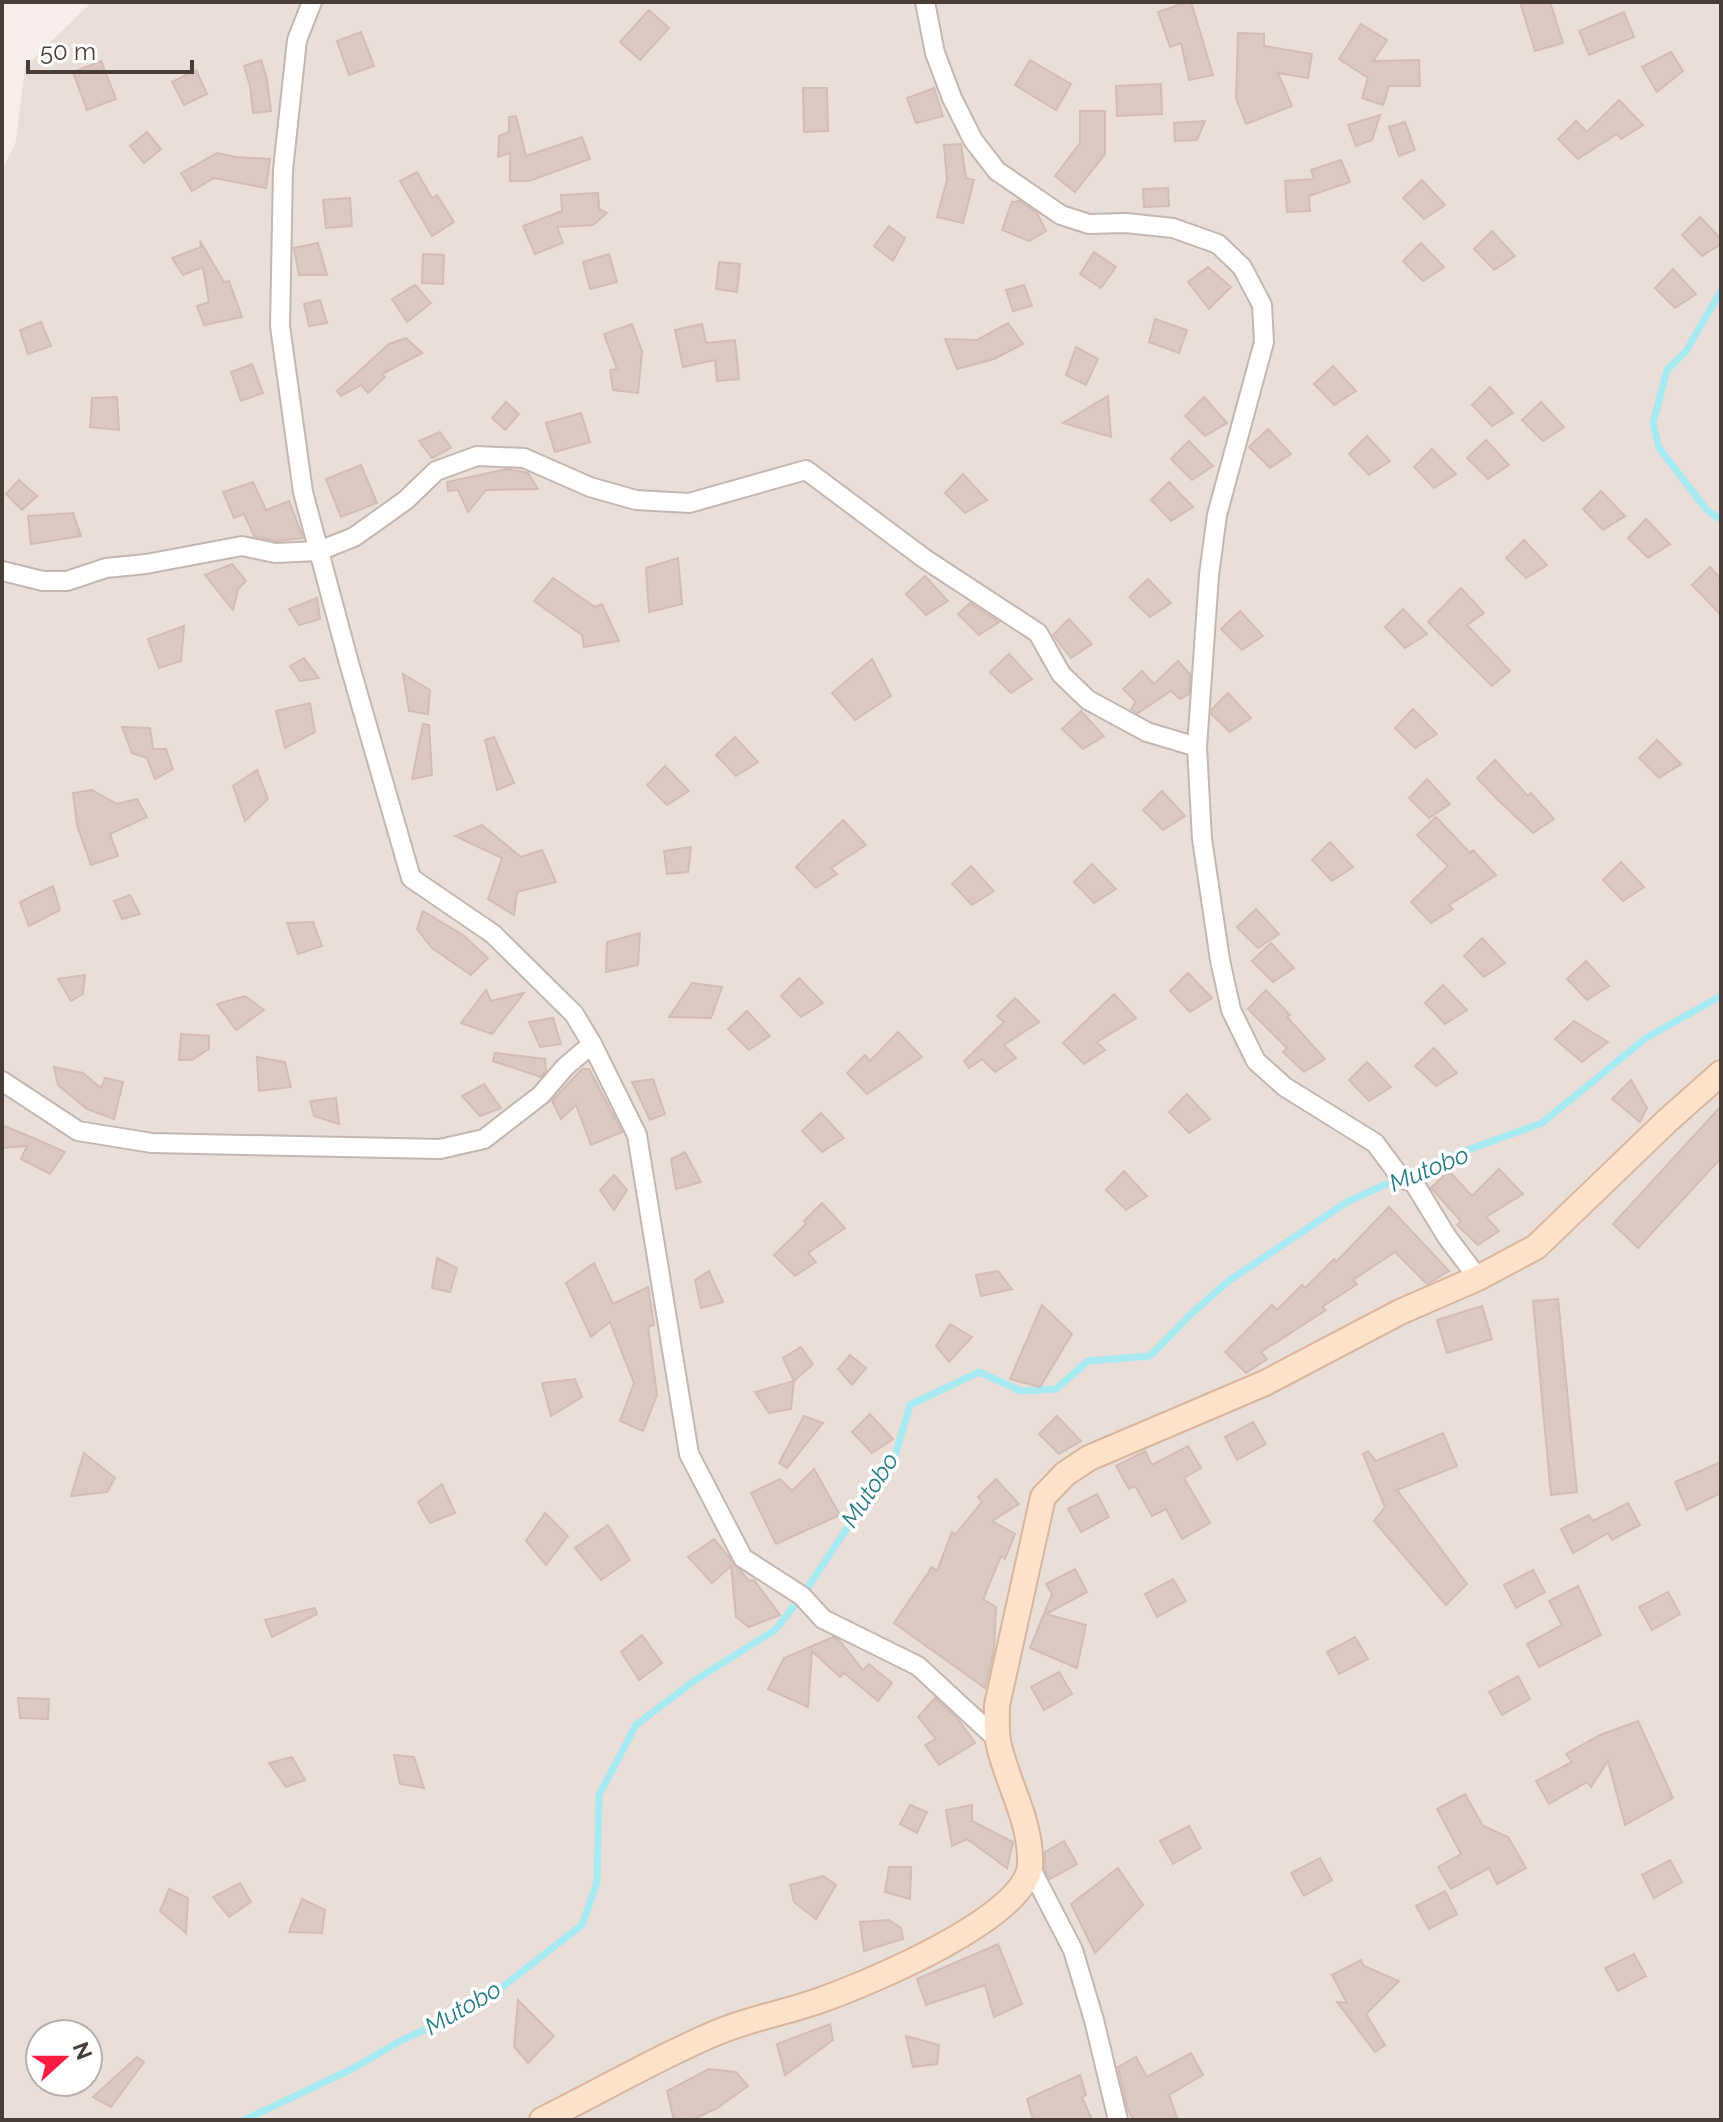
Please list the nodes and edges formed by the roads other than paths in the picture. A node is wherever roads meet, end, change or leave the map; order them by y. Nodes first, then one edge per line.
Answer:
1 (312, 2) edge
2 (925, 2) edge
3 (319, 551) junction
4 (2, 571) edge
5 (1197, 747) junction
6 (592, 1044) junction
7 (1721, 1073) edge
8 (2, 1081) edge
9 (1478, 1278) junction
10 (998, 1740) junction
11 (1030, 1867) junction
12 (542, 2120) edge
13 (1118, 2120) edge

1 - 3 street
2 - 5 street
3 - 4 street
3 - 5 street
3 - 6 street
5 - 9 street
6 - 8 street
6 - 10 street
7 - 9 main road
9 - 10 main road
10 - 11 main road
11 - 12 main road
11 - 13 street

